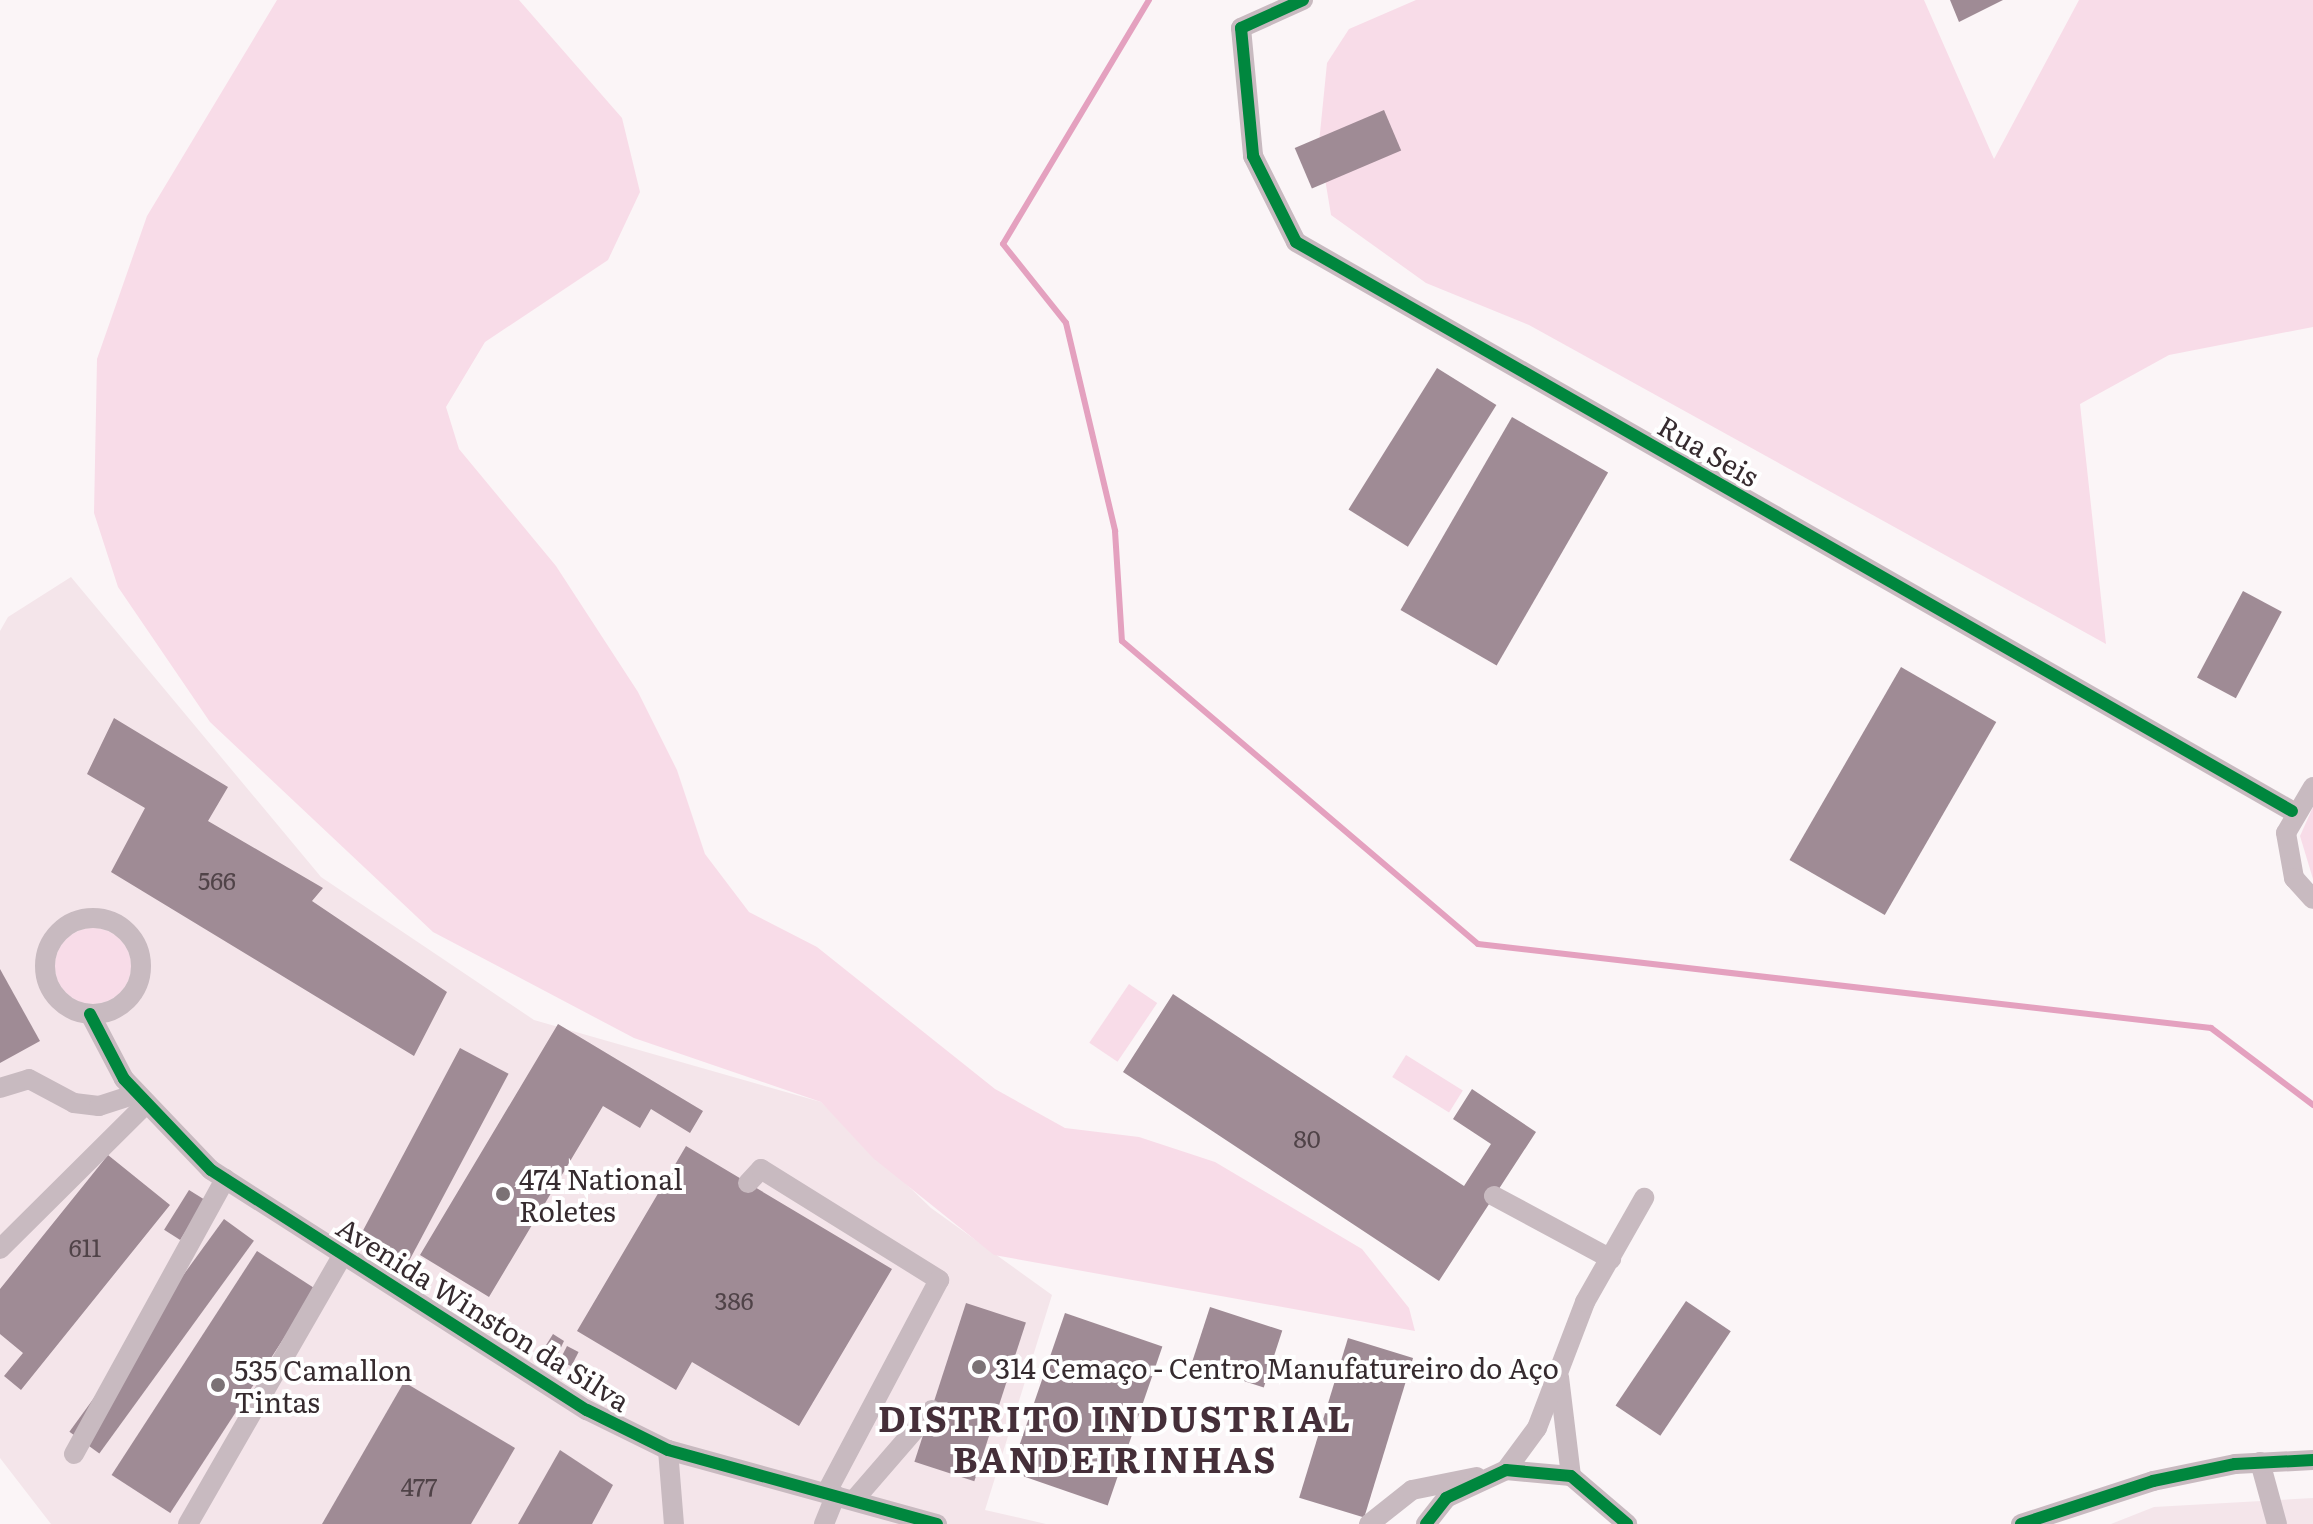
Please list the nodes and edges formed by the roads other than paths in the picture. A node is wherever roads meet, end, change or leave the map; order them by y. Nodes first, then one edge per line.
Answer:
1 (1303, 0) edge
2 (2313, 787) edge
3 (2292, 811) junction
4 (2313, 899) edge
5 (90, 1014) junction
6 (0, 1088) edge
7 (140, 1099) junction
8 (225, 1179) junction
9 (748, 1183) dead end
10 (1494, 1196) dead end
11 (1644, 1198) dead end
12 (0, 1249) edge
13 (343, 1254) junction
14 (1611, 1259) junction
15 (1558, 1369) junction
16 (932, 1410) dead end
17 (668, 1450) junction
18 (74, 1454) dead end
19 (2313, 1460) edge
20 (2260, 1462) junction
21 (1506, 1470) junction
22 (1571, 1476) junction
23 (1481, 1477) junction
24 (839, 1496) junction
25 (188, 1524) edge
26 (674, 1524) edge
27 (824, 1524) edge
28 (937, 1524) edge
29 (1369, 1524) edge
30 (1426, 1524) edge
31 (1627, 1524) edge
32 (2021, 1524) edge
33 (2277, 1524) edge

1 - 3 street, Rua Seis
2 - 3 street
3 - 4 street
5 - 5 street, Avenida Winston da Silva
5 - 7 street, Avenida Winston da Silva
6 - 7 street
7 - 8 street, Avenida Winston da Silva
7 - 12 street
8 - 13 street, Avenida Winston da Silva
8 - 18 street
9 - 24 street
10 - 14 street
11 - 14 street
13 - 17 street, Avenida Winston da Silva
13 - 25 street
14 - 15 street
15 - 21 street
15 - 22 street
16 - 24 street
17 - 24 street, Avenida Winston da Silva
17 - 26 street
19 - 20 street
20 - 32 street
20 - 33 street
21 - 22 street
21 - 23 street
22 - 31 street
23 - 29 street
23 - 30 street
24 - 27 street
24 - 28 street, Avenida Winston da Silva

